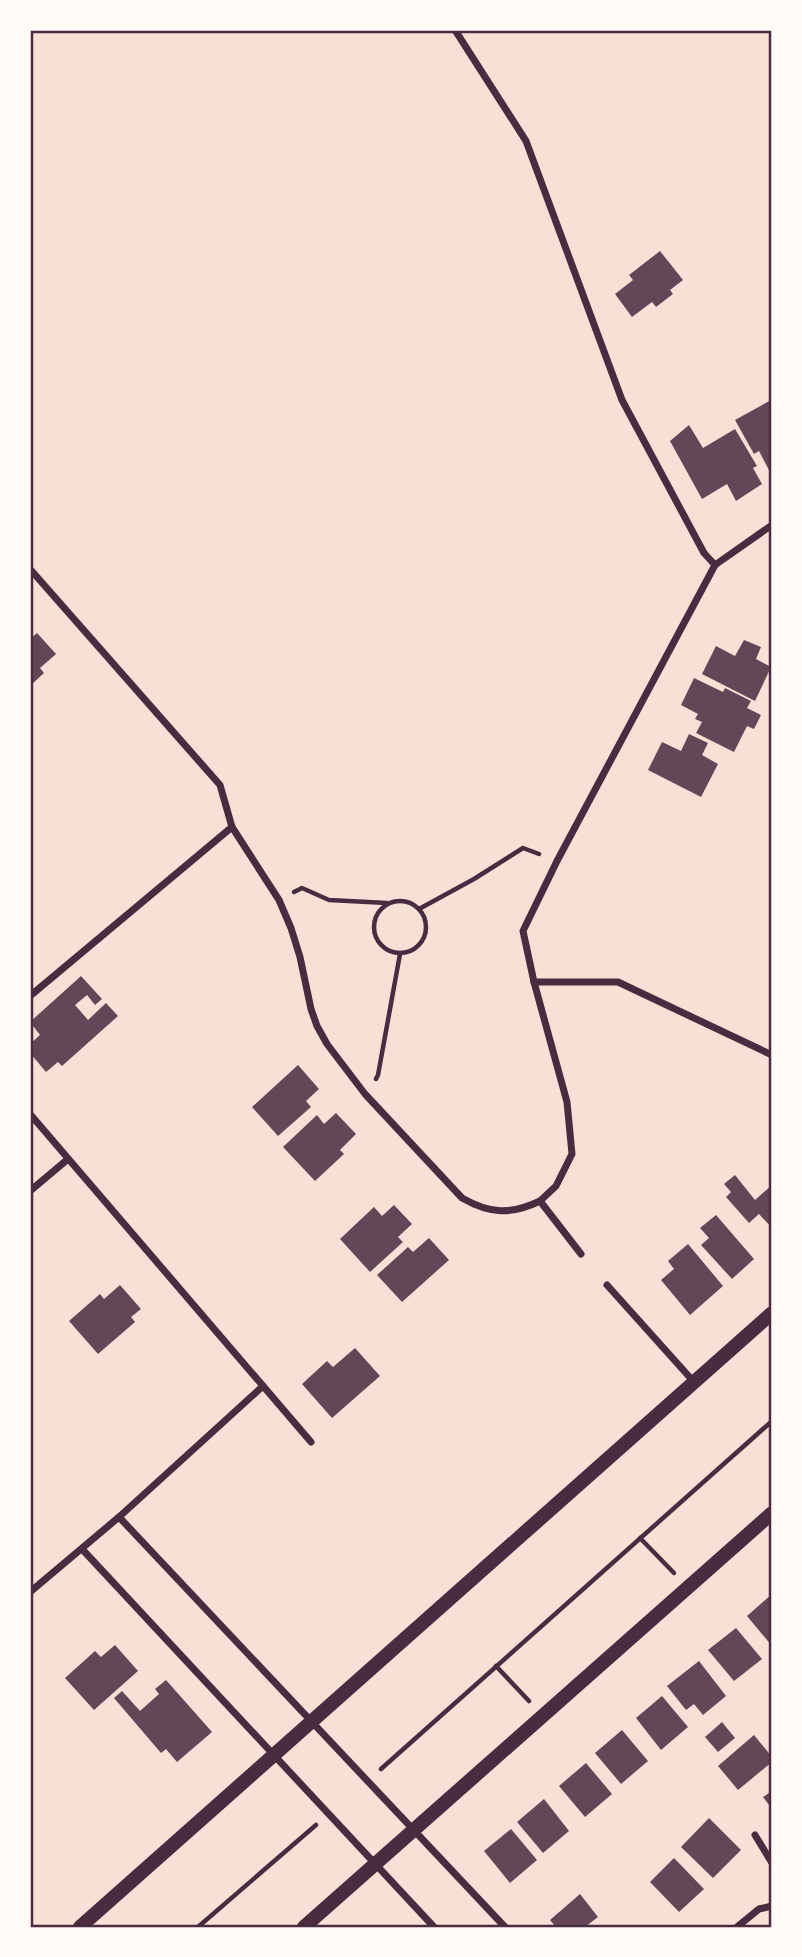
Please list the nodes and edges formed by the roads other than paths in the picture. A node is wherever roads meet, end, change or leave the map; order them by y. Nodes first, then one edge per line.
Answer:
1 (454, 30) edge
2 (772, 525) edge
3 (715, 565) junction
4 (30, 569) edge
5 (232, 827) junction
6 (534, 982) junction
7 (30, 996) edge
8 (772, 1055) edge
9 (30, 1114) edge
10 (68, 1159) junction
11 (30, 1191) edge
12 (540, 1201) junction
13 (581, 1254) dead end
14 (607, 1285) dead end
15 (772, 1313) edge
16 (694, 1382) junction
17 (263, 1386) junction
18 (311, 1442) dead end
19 (772, 1513) edge
20 (119, 1517) junction
21 (82, 1549) junction
22 (30, 1592) edge
23 (312, 1721) junction
24 (274, 1755) junction
25 (414, 1830) junction
26 (755, 1835) dead end
27 (772, 1863) edge
28 (376, 1864) junction
29 (772, 1906) edge
30 (80, 1927) edge
31 (304, 1927) edge
32 (434, 1927) edge
33 (505, 1927) edge
34 (737, 1927) edge

1 - 3 street
2 - 3 street
3 - 6 street
4 - 5 street
5 - 7 street
5 - 12 street
6 - 8 street
6 - 12 street
9 - 10 street
10 - 11 street
10 - 17 street
12 - 13 street
14 - 16 street
15 - 16 main road
16 - 23 main road
17 - 18 street
17 - 20 street
19 - 25 main road
20 - 21 street
20 - 23 street
21 - 22 street
21 - 24 street
23 - 24 main road
23 - 25 street
24 - 28 street
24 - 30 main road
25 - 28 main road
25 - 33 street
26 - 27 street
28 - 31 main road
28 - 32 street
29 - 34 street

